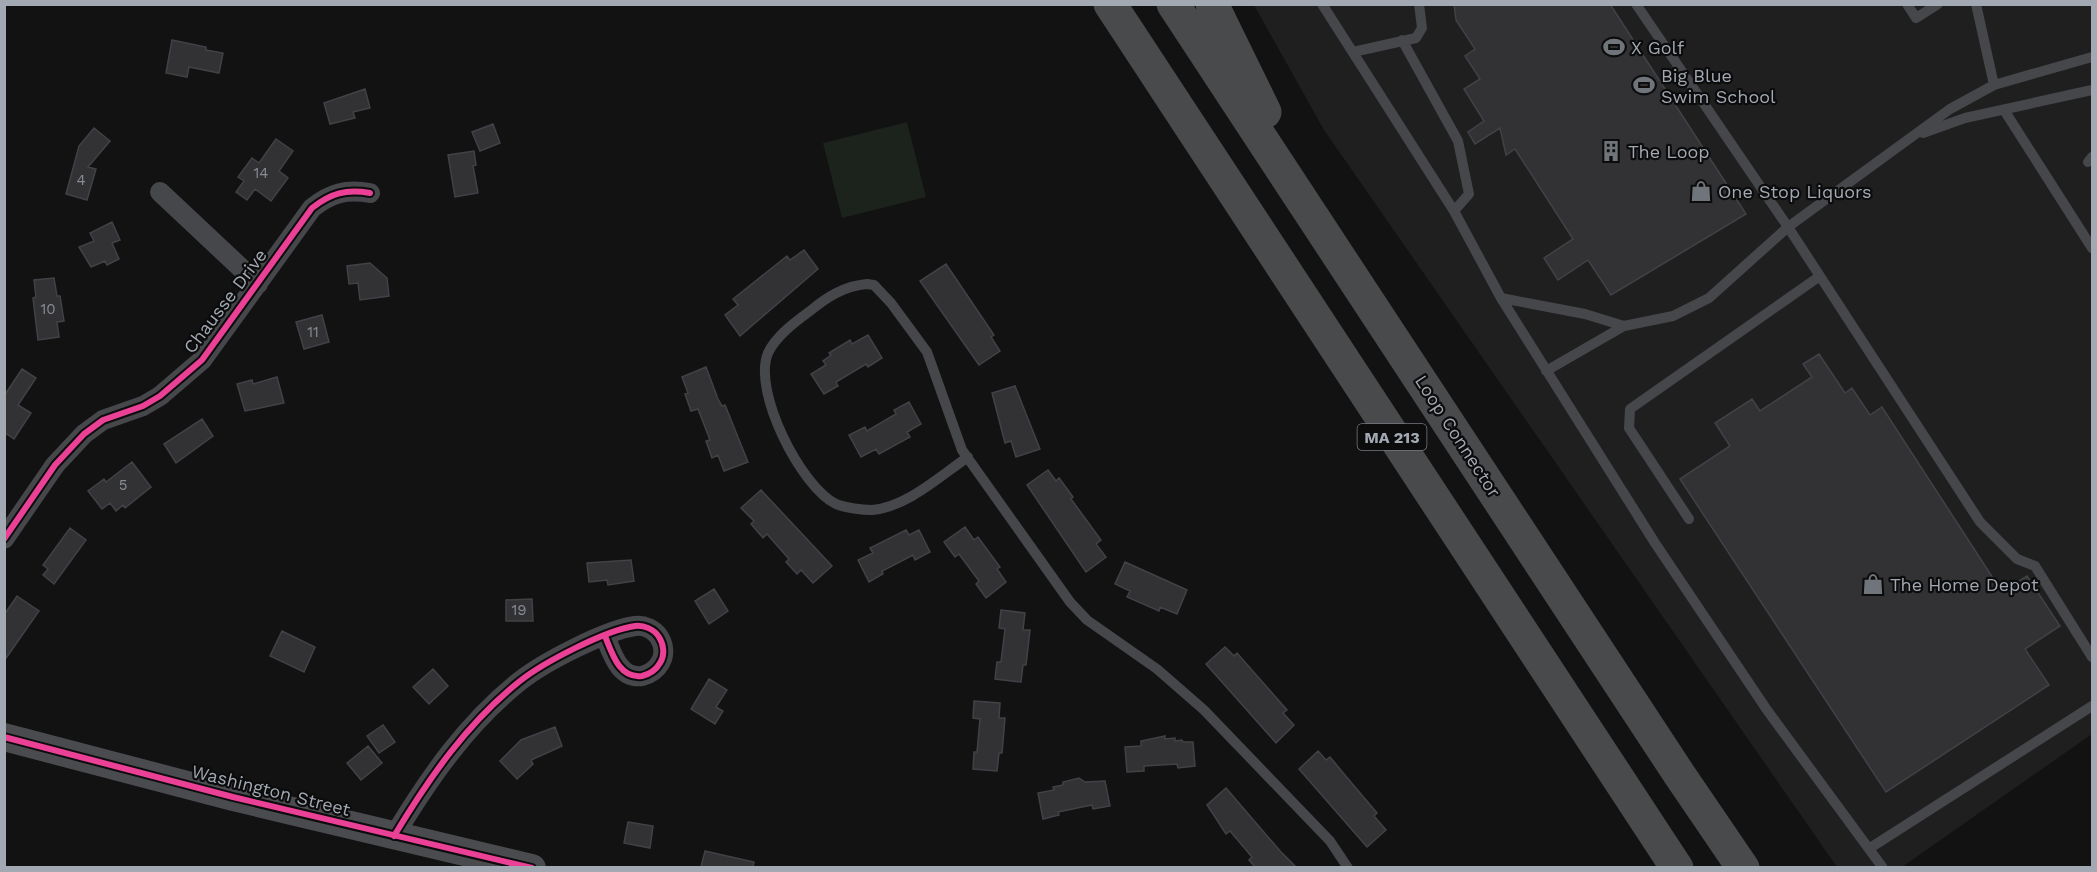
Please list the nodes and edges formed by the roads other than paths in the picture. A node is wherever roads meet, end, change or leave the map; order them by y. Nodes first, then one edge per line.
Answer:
1 (1110, 4) edge
2 (1173, 4) edge
3 (1212, 4) edge
4 (1322, 4) edge
5 (1419, 4) edge
6 (1636, 4) edge
7 (1907, 4) edge
8 (1938, 4) edge
9 (1976, 4) edge
10 (1402, 40) junction
11 (1353, 52) junction
12 (2092, 57) edge
13 (1994, 85) junction
14 (2092, 90) edge
15 (2004, 110) junction
16 (1911, 137) junction
17 (160, 192) dead end
18 (370, 193) dead end
19 (1454, 211) junction
20 (1788, 227) junction
21 (1327, 237) junction
22 (2092, 248) edge
23 (1820, 276) junction
24 (258, 284) junction
25 (1502, 298) junction
26 (1624, 326) junction
27 (1546, 371) junction
28 (968, 457) junction
29 (1689, 519) dead end
30 (4, 539) edge
31 (605, 636) dead end
32 (2092, 657) edge
33 (2092, 706) edge
34 (4, 737) edge
35 (394, 836) junction
36 (1869, 848) junction
37 (532, 867) edge
38 (1348, 867) edge
39 (1677, 867) edge
40 (1743, 867) edge
41 (1883, 867) edge

1 - 39 highway, MA 213
2 - 21 highway, Loop Connector / MA 213
3 - 21 highway
4 - 11 lane
5 - 10 lane
6 - 20 lane
7 - 8 lane
9 - 13 lane
10 - 11 lane
10 - 19 lane
11 - 19 lane
12 - 13 lane
13 - 16 lane
14 - 15 lane
15 - 16 lane
15 - 22 lane
16 - 20 lane
17 - 24 street
18 - 24 street, Chausse Drive
19 - 25 lane
20 - 23 lane
20 - 26 lane
21 - 40 highway, Loop Connector / MA 213
23 - 29 lane
23 - 32 lane
24 - 30 street, Chausse Drive
25 - 26 lane
25 - 27 lane
26 - 27 lane
27 - 36 lane
28 - 28 lane
28 - 38 lane
31 - 35 street
33 - 36 lane
34 - 35 street, Washington Street
35 - 37 street, Washington Street
36 - 41 lane

